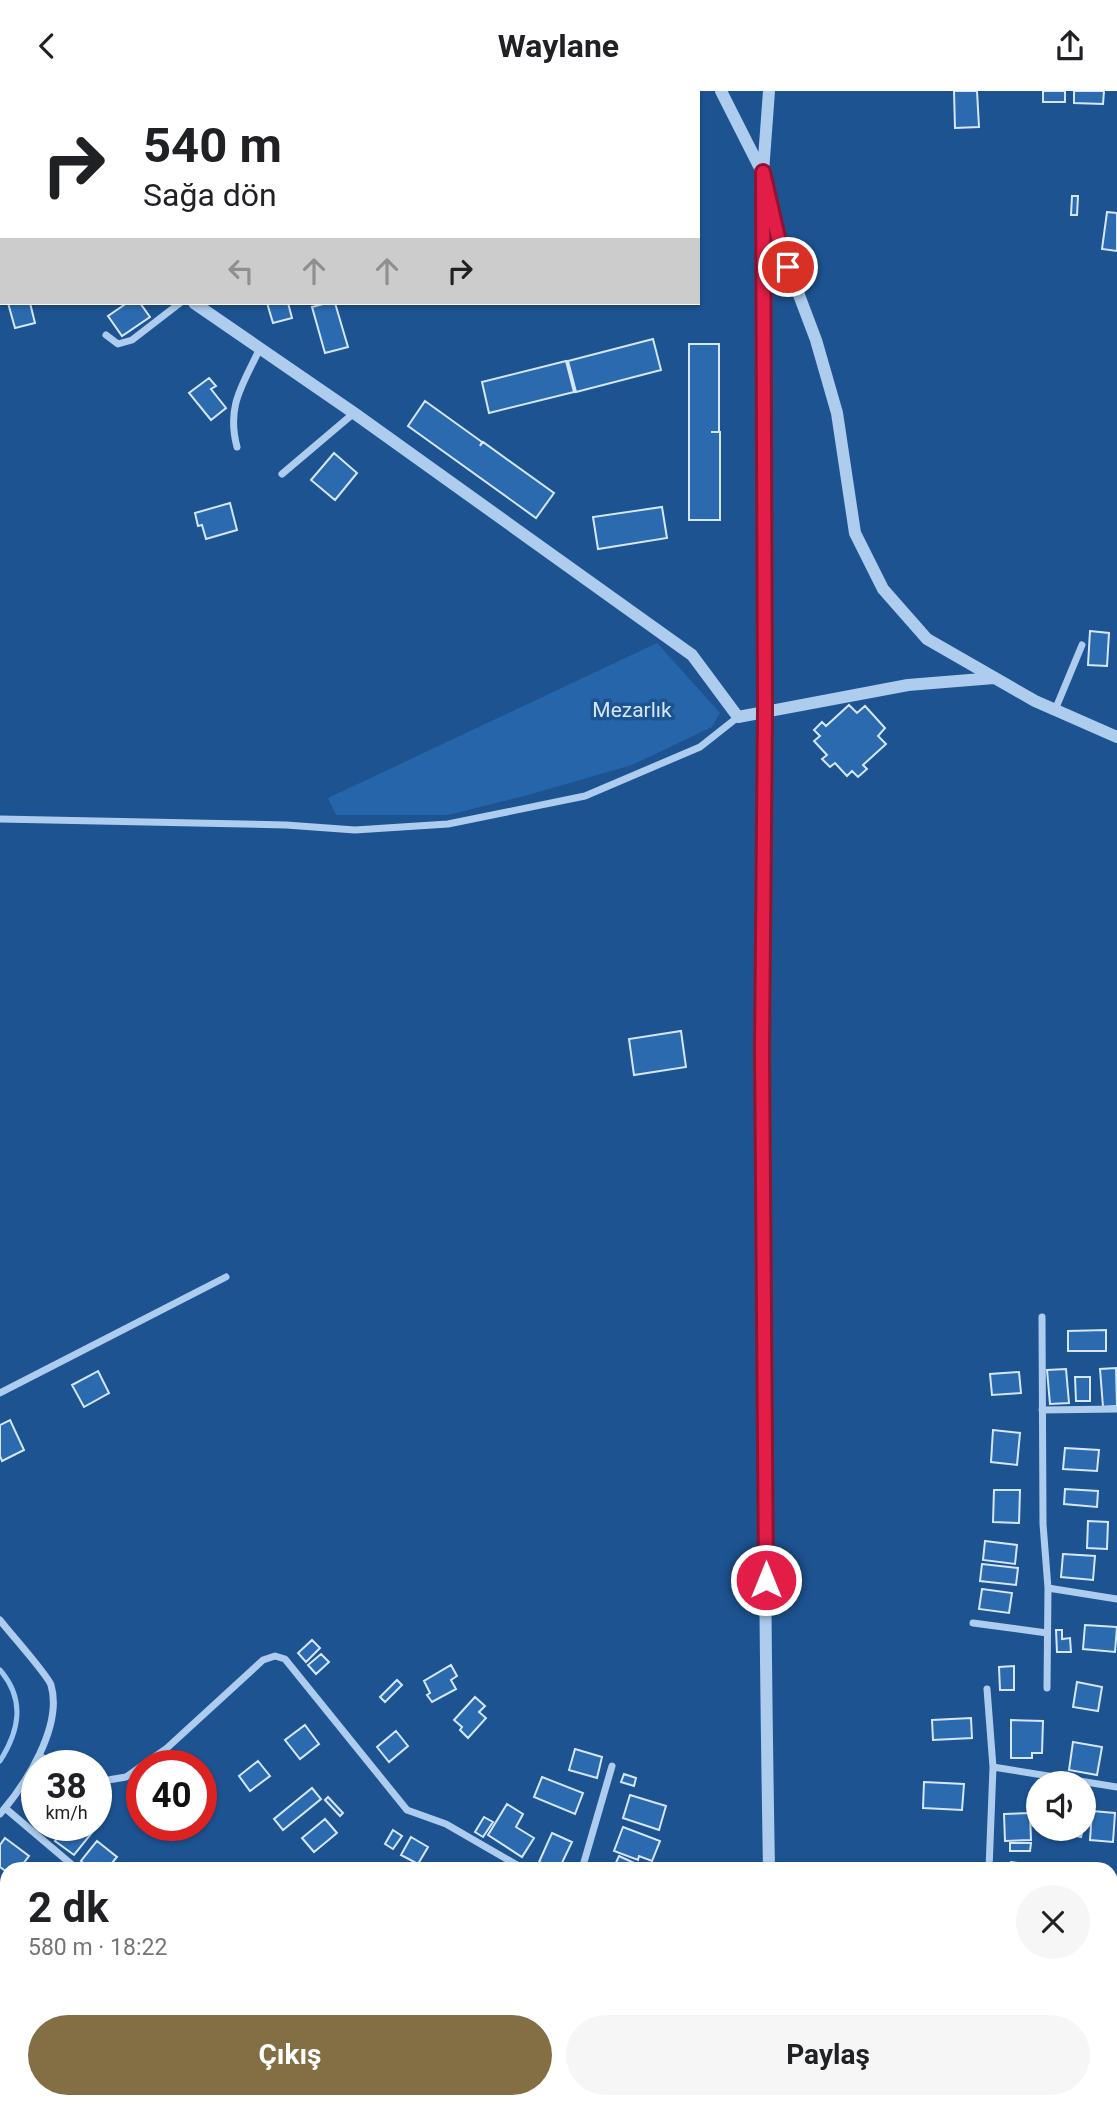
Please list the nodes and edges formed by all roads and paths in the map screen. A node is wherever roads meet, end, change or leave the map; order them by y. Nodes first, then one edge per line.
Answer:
1 (721, 91) edge
2 (769, 91) edge
3 (763, 172) junction
4 (177, 305) edge
5 (197, 305) edge
6 (106, 335) dead end
7 (260, 348) junction
8 (354, 413) junction
9 (237, 447) dead end
10 (282, 474) dead end
11 (1082, 645) dead end
12 (994, 678) junction
13 (1055, 710) junction
14 (765, 712) junction
15 (738, 717) junction
16 (1117, 737) edge
17 (0, 819) edge
18 (226, 1277) dead end
19 (1042, 1317) dead end
20 (0, 1393) edge
21 (1117, 1409) edge
22 (1042, 1410) junction
23 (1048, 1588) junction
24 (1117, 1599) edge
25 (0, 1621) edge
26 (972, 1623) dead end
27 (1047, 1633) junction
28 (1046, 1688) dead end
29 (987, 1689) dead end
30 (41, 1750) edge
31 (612, 1766) dead end
32 (993, 1767) junction
33 (112, 1779) edge
34 (21, 1783) edge
35 (1117, 1787) edge
36 (2, 1811) edge
37 (68, 1862) edge
38 (512, 1862) edge
39 (584, 1862) edge
40 (769, 1862) edge
41 (989, 1862) edge

1 - 3 street
2 - 3 street
3 - 12 street
3 - 14 street
4 - 6 street
5 - 7 street
7 - 8 street
7 - 9 street
8 - 10 street
8 - 15 street
11 - 13 street
12 - 13 street
12 - 14 street
13 - 16 street
14 - 15 street
14 - 40 street
15 - 17 street
18 - 20 street
19 - 22 street
21 - 22 street
22 - 23 street
23 - 24 street
23 - 27 street
25 - 30 street
26 - 27 street
27 - 28 street
29 - 32 street
31 - 39 street
32 - 35 street
32 - 41 street
33 - 38 street
34 - 36 street
36 - 37 street

